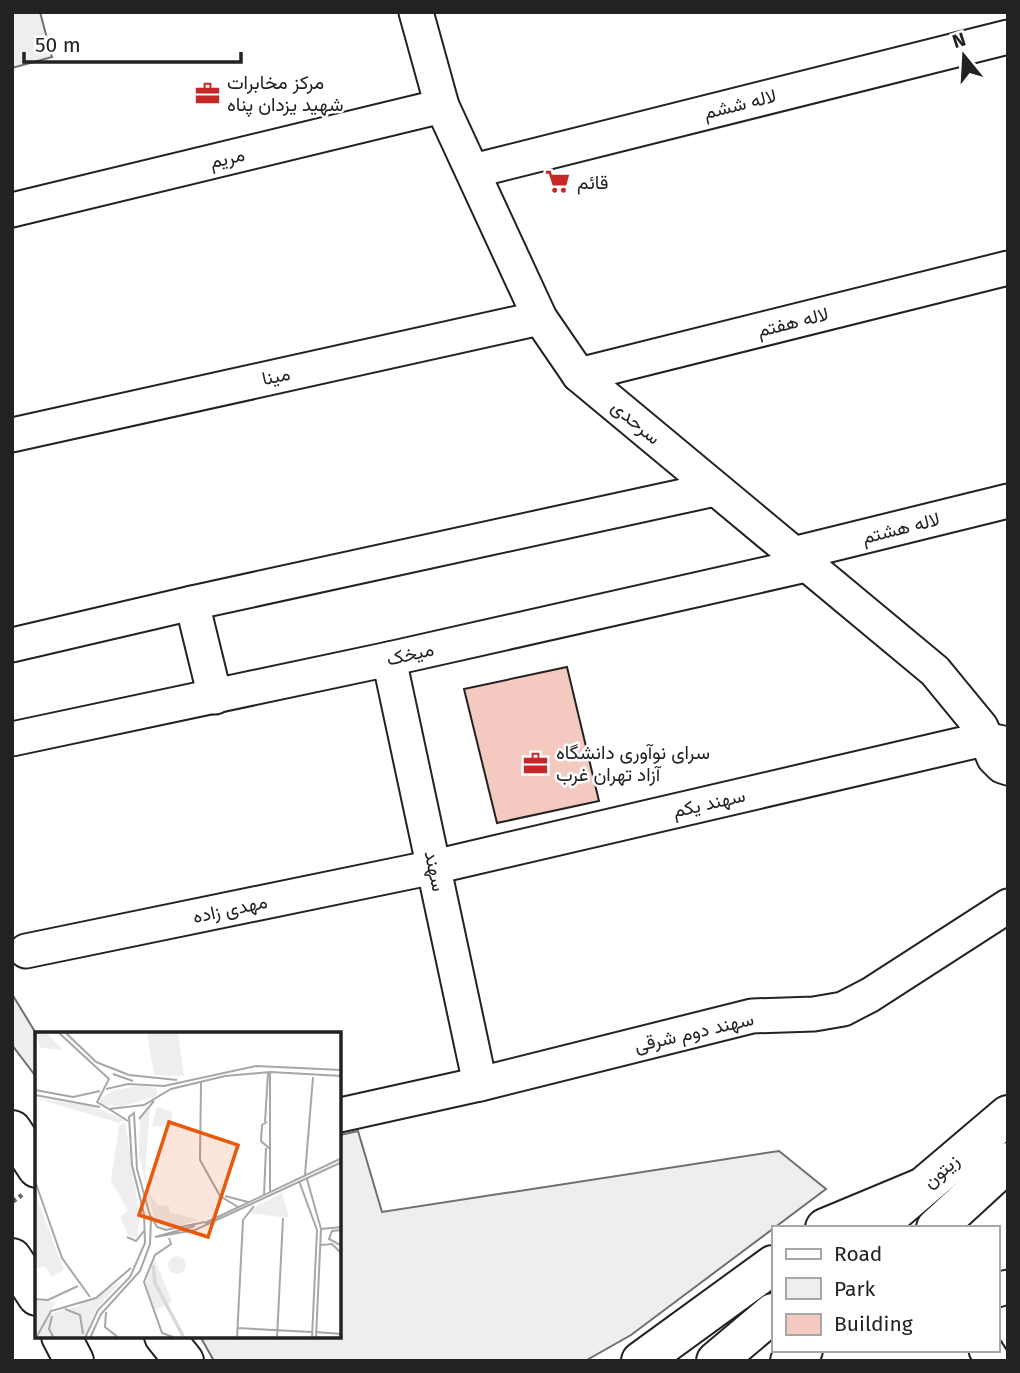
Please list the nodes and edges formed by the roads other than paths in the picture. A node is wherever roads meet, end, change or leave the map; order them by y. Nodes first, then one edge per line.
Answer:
1 (416, 12) edge
2 (1008, 37) edge
3 (442, 106) junction
4 (472, 171) junction
5 (12, 210) edge
6 (1008, 268) edge
7 (540, 318) junction
8 (579, 375) junction
9 (12, 435) edge
10 (715, 489) junction
11 (1008, 501) edge
12 (800, 559) junction
13 (192, 603) junction
14 (12, 645) edge
15 (390, 659) junction
16 (215, 697) junction
17 (995, 733) edge
18 (12, 739) edge
19 (1008, 768) edge
20 (434, 867) junction
21 (1008, 906) edge
22 (26, 951) dead end
23 (480, 1084) junction
24 (341, 1115) edge
25 (1008, 1115) edge
26 (12, 1130) edge
27 (1008, 1162) edge
28 (35, 1165) edge
29 (921, 1188) junction
30 (830, 1226) edge
31 (876, 1226) edge
32 (938, 1226) edge
33 (12, 1258) edge
34 (772, 1266) edge
35 (35, 1293) edge
36 (772, 1314) edge
37 (62, 1338) edge
38 (143, 1338) edge
39 (166, 1338) edge
40 (74, 1361) edge
41 (156, 1361) edge
42 (184, 1361) edge
43 (641, 1361) edge
44 (716, 1361) edge

1 - 3 street, سرحدی
2 - 4 street, لاله ششم
3 - 4 street, سرحدی
3 - 5 street, مریم
4 - 7 street, سرحدی
6 - 8 street, لاله هفتم
7 - 8 street, سرحدی
7 - 9 street, مینا
8 - 10 street, سرحدی
10 - 12 street, سرحدی
10 - 13 street
11 - 12 street, لاله هشتم
12 - 15 street, میخک
12 - 17 street, سرحدی
13 - 14 street
13 - 16 street
15 - 16 street, میخک
15 - 20 street, سهند
16 - 18 street, میخک
17 - 19 street, سرحدی
17 - 20 street, سهند يكم
20 - 22 street, مهدی زاده
20 - 23 street, سهند
21 - 23 street, سهند دوم شرقی
23 - 24 street, سهند دوم شرقی
25 - 29 main road, زیتون
26 - 28 main road
27 - 32 main road, زیتون
29 - 30 main road
29 - 31 main road, زیتون
33 - 35 main road
34 - 43 main road
36 - 44 main road
37 - 40 main road
38 - 41 main road
39 - 42 main road

